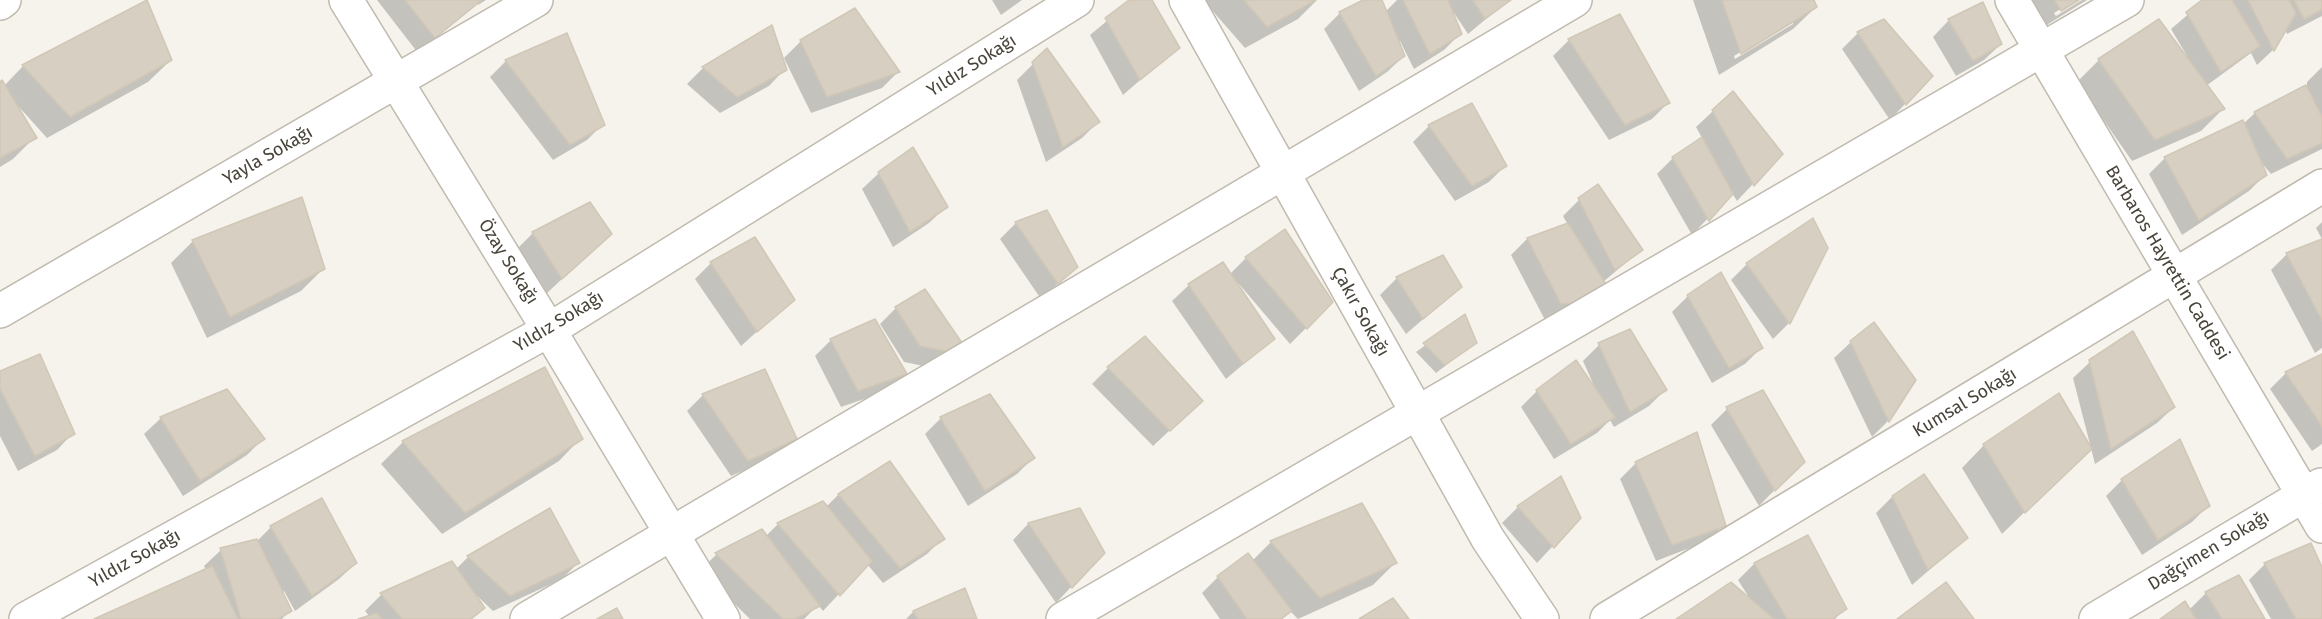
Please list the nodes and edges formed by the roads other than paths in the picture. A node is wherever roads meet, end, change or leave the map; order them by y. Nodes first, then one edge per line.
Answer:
1 (4, 0) edge
2 (346, 0) edge
3 (536, 0) edge
4 (1077, 0) edge
5 (1185, 0) edge
6 (1575, 0) edge
7 (2012, 0) edge
8 (2127, 0) edge
9 (0, 3) edge
10 (2041, 50) junction
11 (396, 81) junction
12 (1282, 173) junction
13 (2322, 186) edge
14 (2175, 276) junction
15 (0, 311) edge
16 (549, 330) junction
17 (1418, 414) junction
18 (2313, 489) edge
19 (2322, 526) edge
20 (671, 533) junction
21 (26, 619) edge
22 (527, 619) edge
23 (723, 619) edge
24 (1063, 619) edge
25 (1542, 619) edge
26 (1607, 619) edge
27 (2096, 619) edge

1 - 9 street
2 - 11 street, Özay Sokağı
3 - 11 street, Yayla Sokağı
4 - 16 street, Yıldız Sokağı
5 - 12 street, Çakır Sokağı
6 - 12 street
7 - 10 street, Barbaros Hayrettin Caddesi
8 - 10 street
10 - 14 street, Barbaros Hayrettin Caddesi
10 - 17 street
11 - 15 street, Yayla Sokağı
11 - 16 street, Özay Sokağı
12 - 17 street, Çakır Sokağı
12 - 20 street
13 - 14 street, Kumsal Sokağı
14 - 18 street, Barbaros Hayrettin Caddesi
14 - 26 street, Kumsal Sokağı
16 - 20 street, Özay Sokağı
16 - 21 street, Yıldız Sokağı
17 - 24 street
17 - 25 street, Çakır Sokağı
18 - 19 street, Barbaros Hayrettin Caddesi
18 - 27 street, Dağçimen Sokağı
20 - 22 street
20 - 23 street, Özay Sokağı

